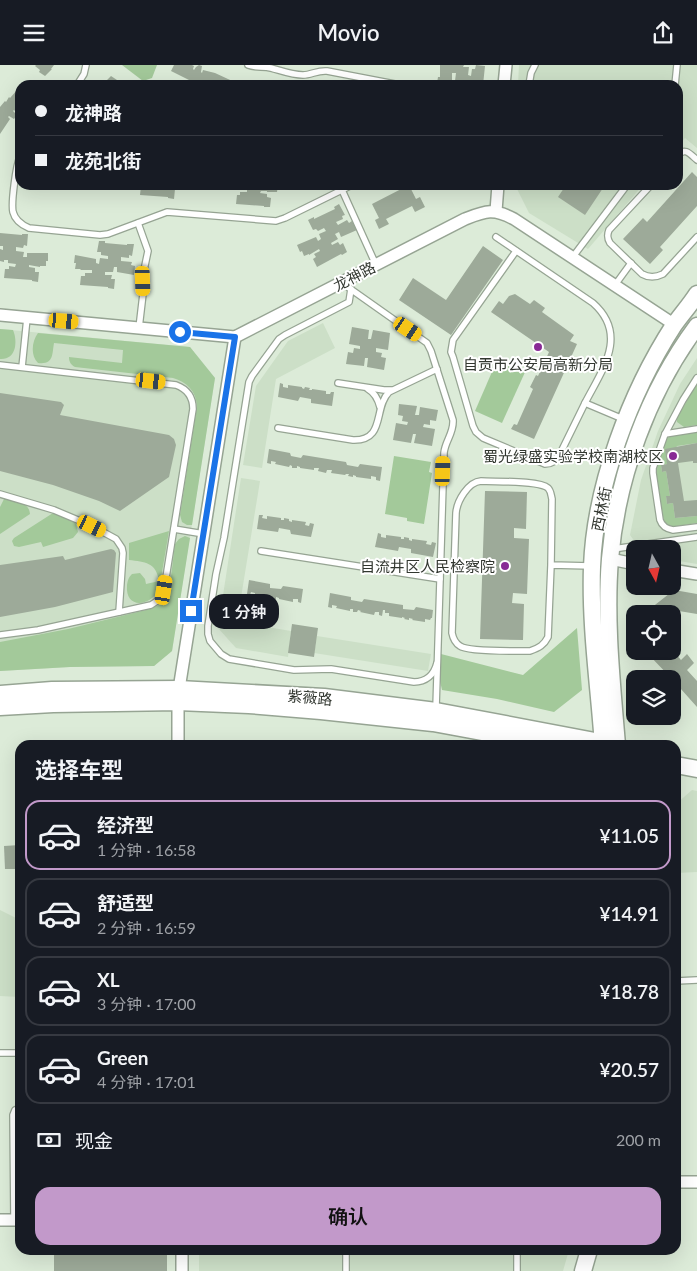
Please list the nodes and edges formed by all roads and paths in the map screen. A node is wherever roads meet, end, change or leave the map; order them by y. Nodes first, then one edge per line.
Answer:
1 (86, 65) edge
2 (248, 65) edge
3 (506, 65) edge
4 (535, 65) edge
5 (677, 65) edge
6 (80, 80) edge
7 (374, 80) edge
8 (504, 80) edge
9 (530, 80) edge
10 (676, 80) edge
11 (683, 151) edge
12 (697, 160) edge
13 (15, 181) edge
14 (342, 190) joint
15 (498, 190) edge
16 (623, 190) edge
17 (646, 190) edge
18 (496, 211) junction
19 (138, 223) junction
20 (496, 237) dead end
21 (696, 239) edge
22 (516, 251) junction
23 (572, 258) junction
24 (631, 263) junction
25 (376, 265) junction
26 (614, 285) junction
27 (346, 286) junction
28 (697, 295) edge
29 (0, 315) edge
30 (27, 318) junction
31 (675, 325) junction
32 (697, 326) edge
33 (139, 328) junction
34 (235, 337) junction
35 (0, 365) edge
36 (22, 367) junction
37 (437, 369) junction
38 (697, 378) edge
39 (338, 383) dead end
40 (363, 387) junction
41 (393, 389) junction
42 (585, 403) junction
43 (380, 409) junction
44 (626, 420) junction
45 (278, 428) dead end
46 (697, 429) edge
47 (665, 434) junction
48 (0, 494) edge
49 (697, 527) edge
50 (174, 529) junction
51 (204, 533) junction
52 (697, 537) edge
53 (261, 551) dead end
54 (611, 554) junction
55 (626, 560) edge
56 (551, 565) junction
57 (592, 566) junction
58 (681, 572) edge
59 (697, 575) edge
60 (440, 579) junction
61 (119, 612) junction
62 (0, 635) edge
63 (437, 663) junction
64 (0, 694) edge
65 (178, 695) junction
66 (0, 707) edge
67 (436, 711) junction
68 (178, 740) edge
69 (526, 740) edge
70 (589, 740) edge
71 (609, 740) edge
72 (610, 740) edge
73 (681, 766) edge
74 (697, 769) edge
75 (697, 979) edge
76 (681, 981) edge
77 (0, 1053) edge
78 (15, 1053) edge
79 (15, 1110) edge
80 (15, 1139) edge
81 (681, 1182) edge
82 (697, 1182) edge
83 (0, 1220) edge
84 (15, 1220) edge
85 (182, 1255) edge
86 (346, 1255) edge
87 (517, 1255) edge
88 (587, 1255) edge
89 (599, 1255) edge
90 (182, 1271) edge
91 (346, 1271) edge
92 (517, 1271) edge
93 (583, 1271) edge
94 (595, 1271) edge

1 - 6 lane
2 - 7 lane
3 - 8 street
4 - 9 lane
5 - 10 lane
11 - 12 lane
13 - 19 lane
14 - 19 lane
14 - 25 lane
15 - 18 street
16 - 23 lane
17 - 24 lane
18 - 23 street
18 - 25 street, 龙神路
19 - 33 lane
20 - 22 lane
21 - 24 lane
22 - 42 lane
22 - 42 lane
23 - 26 street
24 - 26 lane
25 - 27 street, 龙神路
26 - 31 street
27 - 34 street, 龙神路
27 - 37 lane
27 - 63 lane
28 - 31 main road, 西林街
29 - 30 street
30 - 33 street
30 - 36 lane
31 - 44 main road, 西林街
32 - 54 main road, 西林街
33 - 34 street
34 - 51 street
35 - 36 lane
36 - 50 lane
37 - 41 lane
37 - 60 lane
38 - 47 lane
39 - 40 lane
40 - 41 lane
40 - 43 lane
41 - 43 lane
42 - 44 lane
43 - 45 lane
44 - 57 main road, 西林街
46 - 47 lane
47 - 49 lane
48 - 61 lane
50 - 51 lane
50 - 61 lane
51 - 65 street
52 - 54 lane
53 - 60 lane
54 - 55 street
54 - 72 main road, 西林街
56 - 56 lane
56 - 57 lane
57 - 71 main road, 西林街
58 - 59 street
60 - 63 lane
61 - 62 lane
63 - 67 lane
64 - 65 main road, 紫薇路
65 - 66 main road, 紫薇路
65 - 67 main road, 紫薇路
65 - 68 street
65 - 69 main road, 紫薇路
67 - 70 main road, 紫薇路
73 - 74 main road
75 - 76 lane
77 - 78 lane
79 - 80 lane
81 - 82 street
83 - 84 street
85 - 90 street
86 - 91 lane
87 - 92 lane
88 - 93 main road
89 - 94 main road

